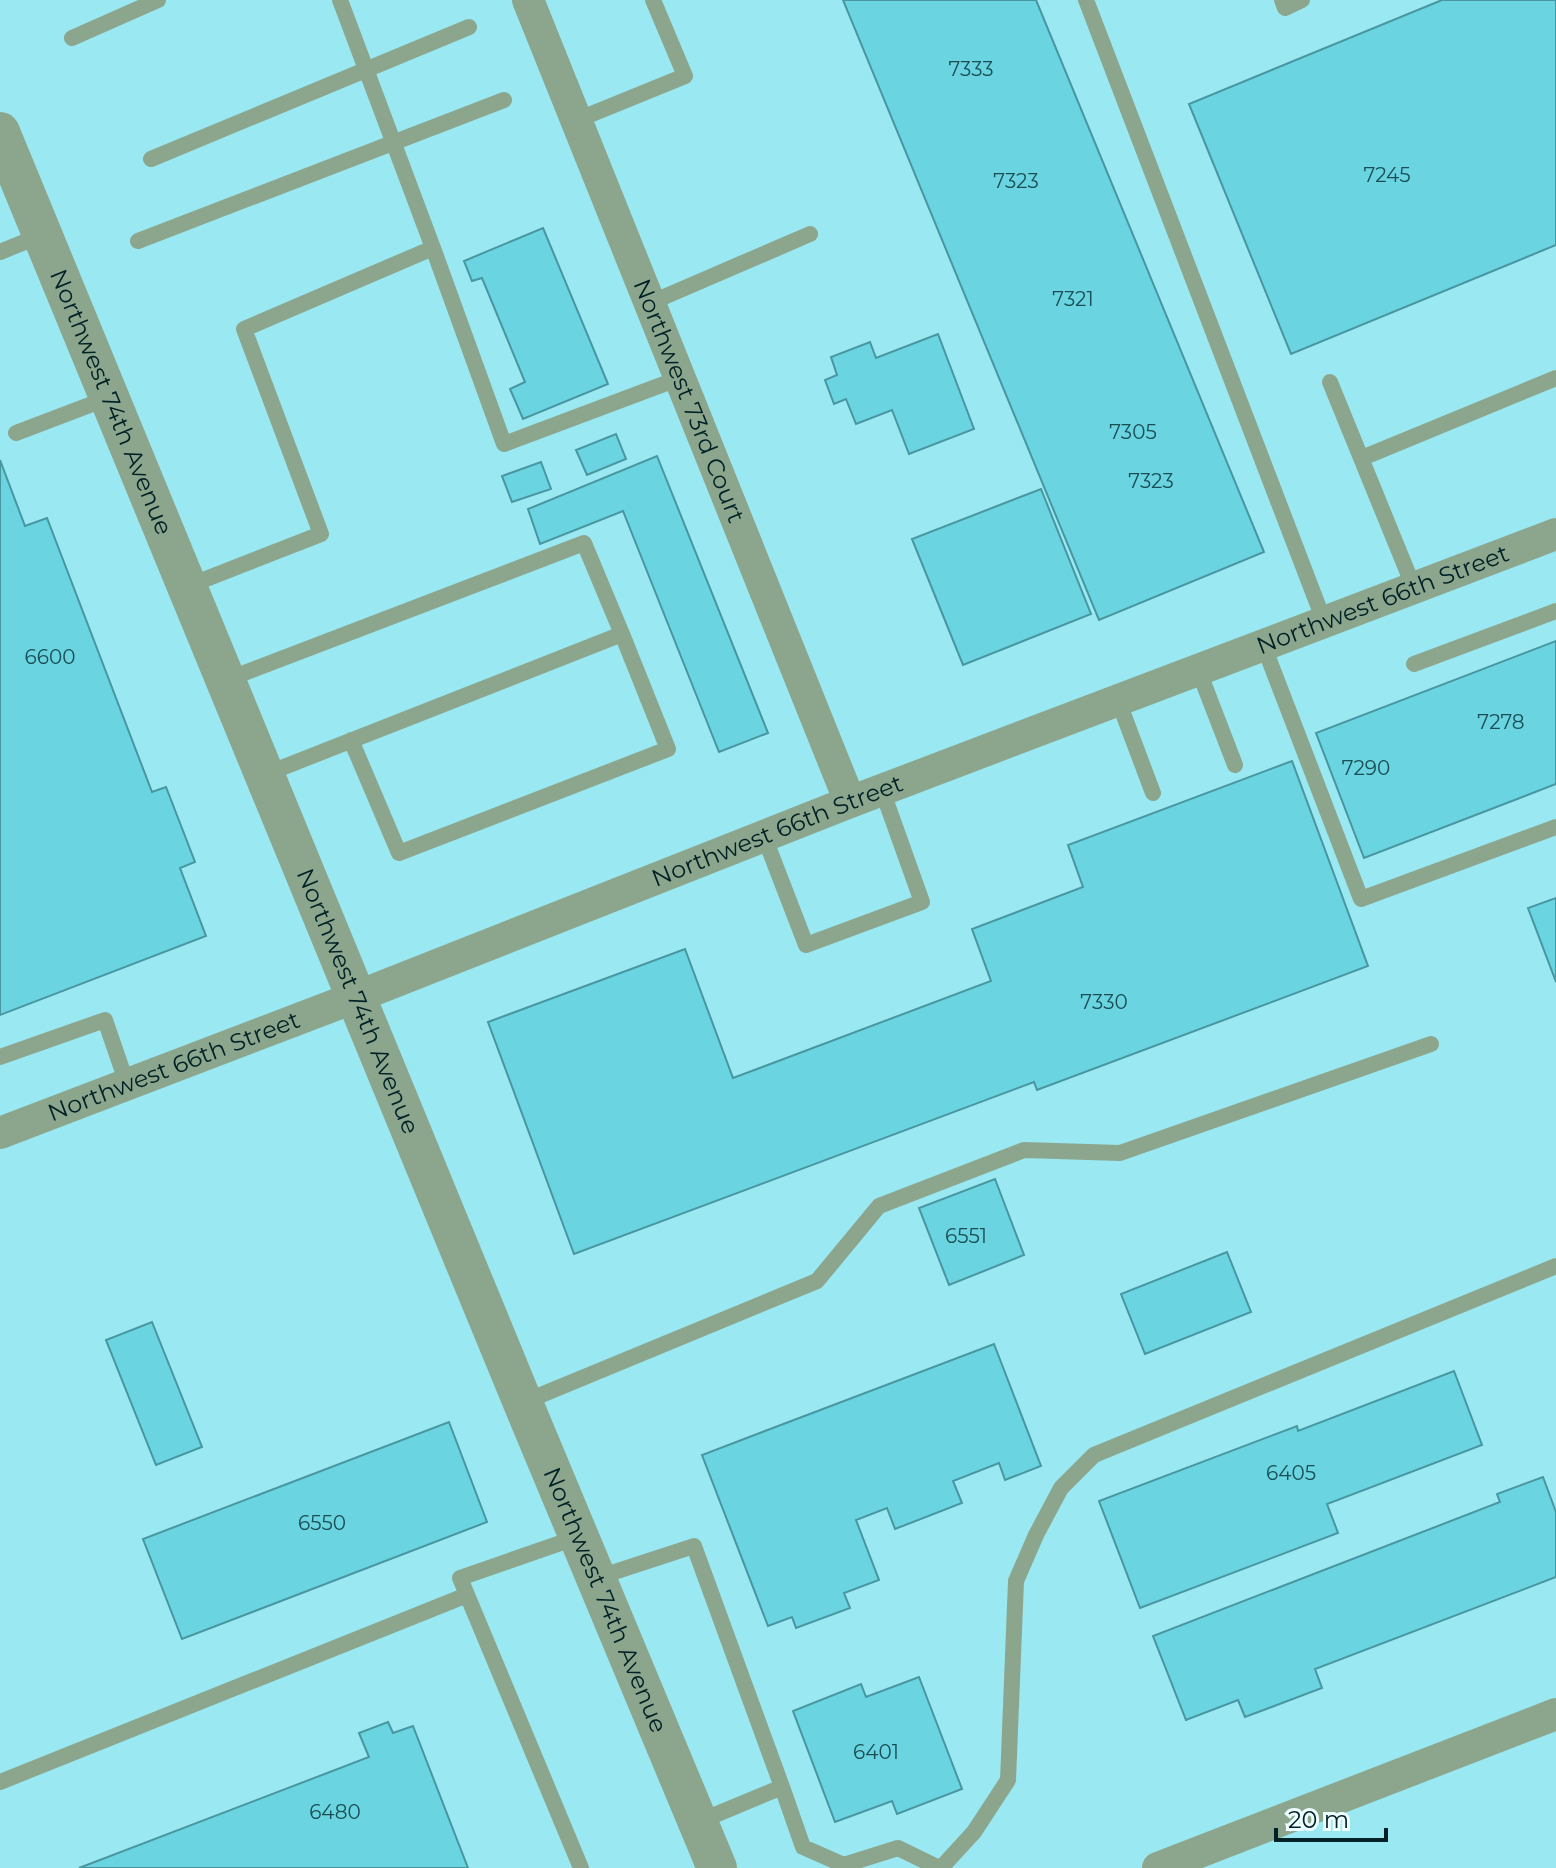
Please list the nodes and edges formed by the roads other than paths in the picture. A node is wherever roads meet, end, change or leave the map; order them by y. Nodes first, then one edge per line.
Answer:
1 (158, 0) edge
2 (340, 0) edge
3 (528, 0) edge
4 (653, 0) edge
5 (1086, 0) edge
6 (1282, 0) edge
7 (1302, 0) edge
8 (469, 27) dead end
9 (72, 38) dead end
10 (366, 69) junction
11 (504, 100) dead end
12 (577, 120) junction
13 (393, 142) junction
14 (2, 145) edge
15 (151, 159) dead end
16 (810, 234) dead end
17 (42, 235) junction
18 (138, 241) dead end
19 (433, 248) junction
20 (0, 252) edge
21 (650, 303) junction
22 (680, 378) junction
23 (1556, 378) edge
24 (1330, 382) dead end
25 (109, 397) junction
26 (16, 433) dead end
27 (1362, 458) junction
28 (1556, 534) edge
29 (188, 586) junction
30 (1414, 588) junction
31 (1556, 611) edge
32 (1324, 621) junction
33 (622, 634) junction
34 (1263, 644) junction
35 (1414, 664) dead end
36 (1198, 669) junction
37 (226, 680) junction
38 (1118, 700) junction
39 (351, 740) junction
40 (1235, 765) dead end
41 (264, 775) junction
42 (882, 790) junction
43 (1153, 793) dead end
44 (850, 802) junction
45 (1556, 827) edge
46 (764, 836) junction
47 (356, 997) junction
48 (1431, 1044) dead end
49 (0, 1057) edge
50 (127, 1084) junction
51 (0, 1133) edge
52 (1556, 1266) edge
53 (523, 1403) junction
54 (578, 1536) junction
55 (596, 1578) junction
56 (467, 1595) junction
57 (1556, 1714) edge
58 (0, 1782) edge
59 (782, 1787) junction
60 (698, 1822) junction
61 (714, 1867) edge
62 (581, 1868) edge
63 (940, 1868) edge
64 (1158, 1868) edge

1 - 9 lane
2 - 10 lane
3 - 12 street, Northwest 73rd Court
4 - 12 lane
5 - 32 lane
6 - 7 lane
8 - 10 lane
10 - 13 lane
10 - 15 lane
11 - 13 lane
12 - 21 street, Northwest 73rd Court
13 - 18 lane
13 - 19 lane
14 - 17 street, Northwest 74th Avenue
16 - 21 lane
17 - 20 lane
17 - 25 street, Northwest 74th Avenue
19 - 22 lane
19 - 29 lane
21 - 22 street, Northwest 73rd Court
22 - 44 street, Northwest 73rd Court
23 - 27 lane
24 - 27 lane
25 - 26 lane
25 - 29 street, Northwest 74th Avenue
27 - 30 lane
28 - 30 street, Northwest 66th Street
29 - 37 street, Northwest 74th Avenue
30 - 32 street, Northwest 66th Street
31 - 35 lane
32 - 34 street, Northwest 66th Street
33 - 37 lane
33 - 39 lane
33 - 39 lane
34 - 36 street, Northwest 66th Street
34 - 45 lane
36 - 38 street, Northwest 66th Street
36 - 40 lane
37 - 41 street, Northwest 74th Avenue
38 - 42 street, Northwest 66th Street
38 - 43 lane
39 - 41 lane
41 - 47 street, Northwest 74th Avenue
42 - 44 street, Northwest 66th Street
42 - 46 lane
44 - 46 street, Northwest 66th Street
46 - 47 street, Northwest 66th Street
47 - 50 street, Northwest 66th Street
47 - 53 street, Northwest 74th Avenue
48 - 53 lane
49 - 50 lane
50 - 51 street, Northwest 66th Street
52 - 63 lane
53 - 54 street, Northwest 74th Avenue
54 - 55 street, Northwest 74th Avenue
54 - 56 lane
55 - 59 lane
55 - 60 street, Northwest 74th Avenue
56 - 58 lane
56 - 62 lane
57 - 64 street
59 - 60 lane
59 - 63 lane
60 - 61 street, Northwest 74th Avenue

